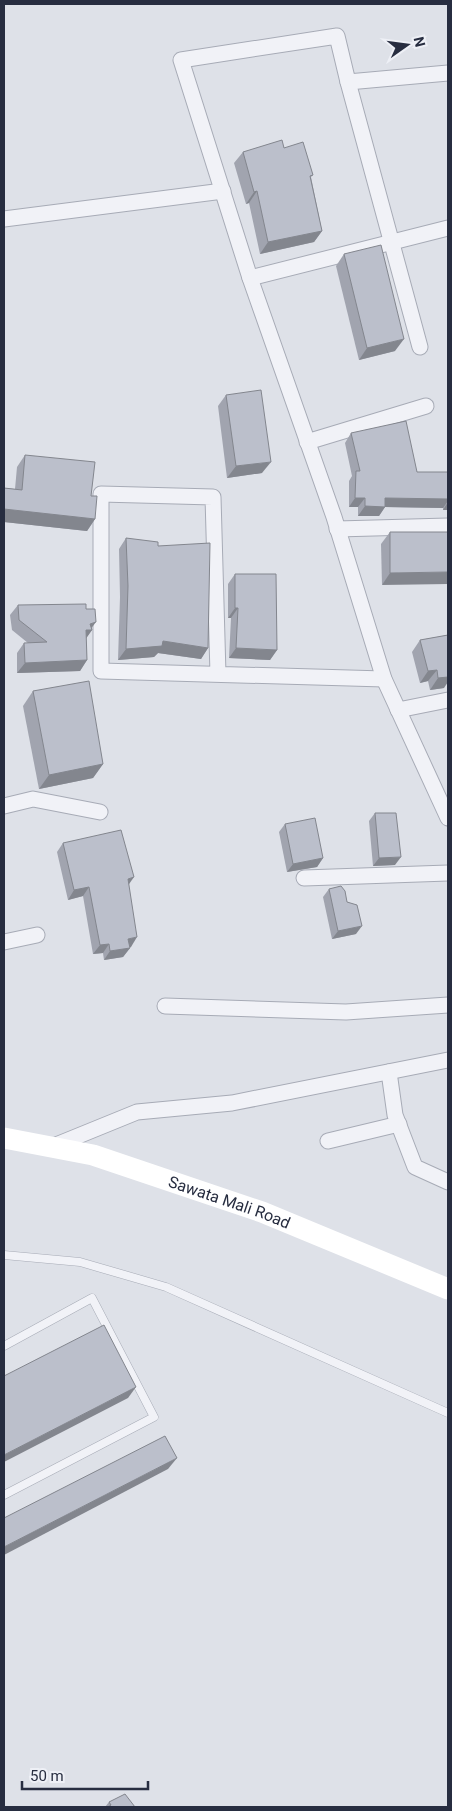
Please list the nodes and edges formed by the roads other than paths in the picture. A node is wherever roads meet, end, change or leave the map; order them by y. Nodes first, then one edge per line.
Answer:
1 (448, 73) edge
2 (348, 82) junction
3 (223, 191) junction
4 (4, 219) edge
5 (448, 228) edge
6 (390, 243) junction
7 (250, 278) junction
8 (420, 347) dead end
9 (426, 406) dead end
10 (307, 442) junction
11 (448, 526) edge
12 (337, 529) junction
13 (218, 674) junction
14 (384, 679) junction
15 (448, 700) edge
16 (398, 710) junction
17 (4, 806) edge
18 (100, 812) dead end
19 (448, 818) edge
20 (448, 873) edge
21 (304, 878) dead end
22 (37, 935) dead end
23 (4, 942) edge
24 (448, 1005) edge
25 (165, 1006) dead end
26 (448, 1060) edge
27 (389, 1072) junction
28 (399, 1124) junction
29 (4, 1138) edge
30 (328, 1142) dead end
31 (50, 1147) junction
32 (448, 1182) edge
33 (4, 1255) edge
34 (448, 1289) edge
35 (4, 1346) edge
36 (448, 1413) edge
37 (4, 1496) edge

1 - 2 street
2 - 3 street
2 - 6 street
3 - 4 street
3 - 7 street
5 - 6 street
6 - 7 street
6 - 8 street
7 - 10 street
9 - 10 street
10 - 12 street
11 - 12 street
12 - 14 street
13 - 13 street
13 - 14 street
14 - 16 street
15 - 16 street
16 - 19 street
17 - 18 street
20 - 21 street
22 - 23 street
24 - 25 street
26 - 27 street
27 - 28 street
27 - 31 street
28 - 30 street
28 - 32 street
29 - 31 street, Sawata Mali Road
31 - 34 street, Sawata Mali Road
33 - 36 lane
35 - 37 lane

